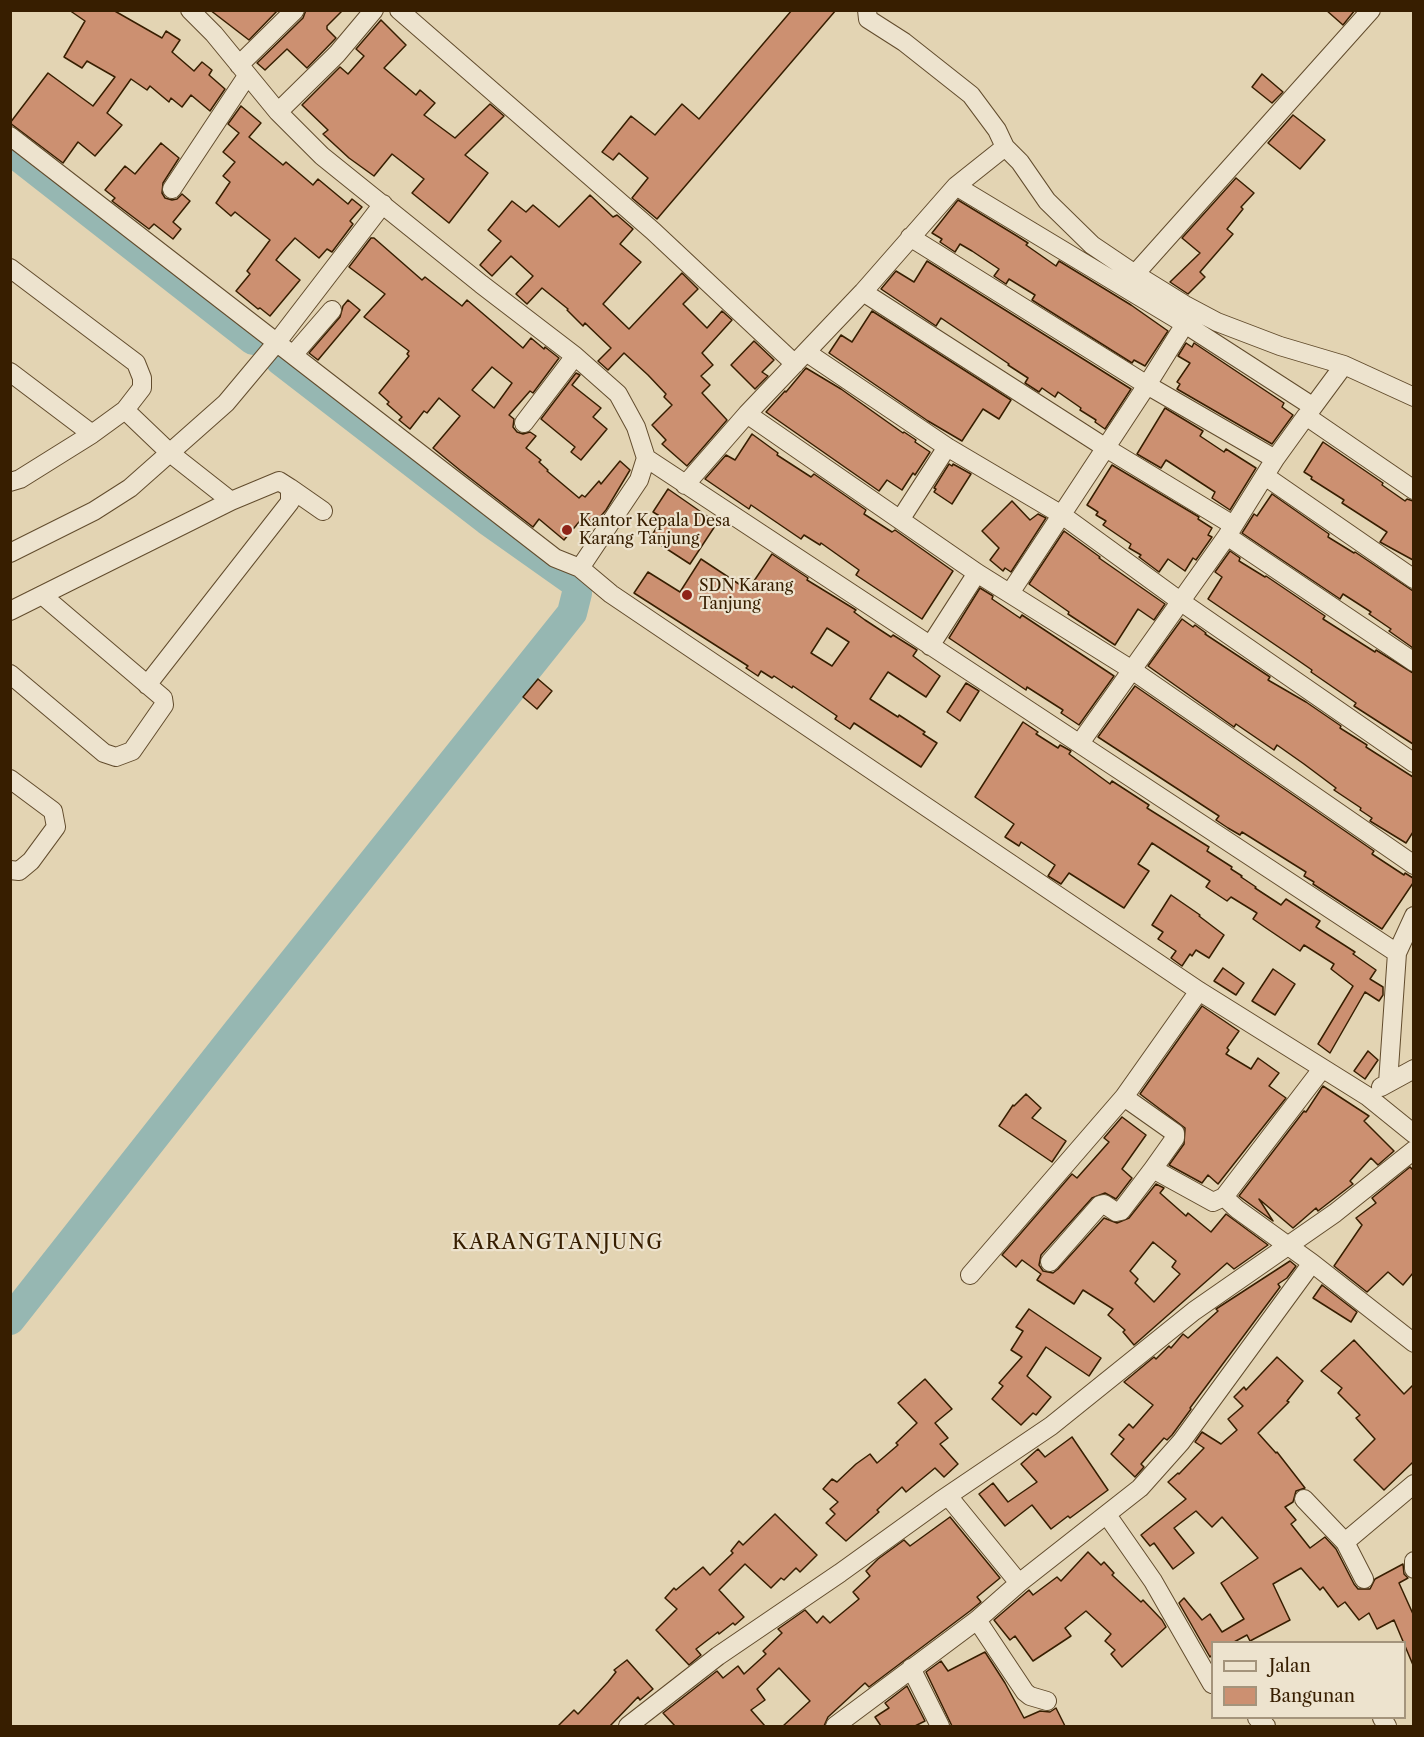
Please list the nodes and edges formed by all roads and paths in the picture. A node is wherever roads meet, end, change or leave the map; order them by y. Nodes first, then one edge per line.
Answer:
1 (190, 10) edge
2 (295, 10) edge
3 (374, 10) edge
4 (399, 10) edge
5 (867, 10) edge
6 (1371, 10) edge
7 (243, 70) junction
8 (278, 112) junction
9 (10, 136) edge
10 (1005, 147) junction
11 (956, 186) junction
12 (172, 189) dead end
13 (383, 204) junction
14 (910, 237) junction
15 (10, 267) edge
16 (1135, 274) junction
17 (863, 292) junction
18 (1185, 305) junction
19 (332, 310) dead end
20 (1185, 324) junction
21 (277, 342) junction
22 (293, 355) junction
23 (575, 356) junction
24 (800, 358) junction
25 (1344, 365) junction
26 (10, 372) edge
27 (1147, 385) junction
28 (1413, 397) edge
29 (124, 410) junction
30 (1309, 411) junction
31 (747, 414) junction
32 (524, 423) dead end
33 (92, 434) junction
34 (947, 447) junction
35 (1106, 448) junction
36 (170, 453) junction
37 (646, 458) junction
38 (1275, 459) junction
39 (1265, 476) junction
40 (14, 478) edge
41 (685, 485) junction
42 (290, 488) junction
43 (1413, 490) edge
44 (231, 501) junction
45 (323, 511) dead end
46 (1062, 515) junction
47 (900, 520) junction
48 (1230, 530) junction
49 (10, 553) edge
50 (580, 568) junction
51 (978, 573) junction
52 (1413, 579) edge
53 (1010, 593) junction
54 (42, 595) junction
55 (1180, 602) junction
56 (10, 610) edge
57 (930, 646) junction
58 (1413, 662) edge
59 (1131, 670) junction
60 (10, 674) edge
61 (147, 685) junction
62 (1080, 743) junction
63 (1413, 764) edge
64 (10, 779) edge
65 (1413, 865) edge
66 (10, 870) edge
67 (1412, 924) edge
68 (1397, 953) junction
69 (1199, 992) junction
70 (1322, 1069) junction
71 (1413, 1069) edge
72 (1388, 1083) junction
73 (1367, 1096) junction
74 (1124, 1097) junction
75 (1413, 1134) edge
76 (1413, 1150) edge
77 (1154, 1169) junction
78 (1224, 1197) junction
79 (1288, 1245) junction
80 (1050, 1262) dead end
81 (1312, 1263) junction
82 (970, 1275) dead end
83 (1413, 1343) edge
84 (1413, 1484) edge
85 (948, 1496) junction
86 (1304, 1499) dead end
87 (1107, 1515) junction
88 (1345, 1542) junction
89 (1413, 1561) edge
90 (1413, 1569) edge
91 (1364, 1579) dead end
92 (1019, 1583) junction
93 (977, 1620) junction
94 (910, 1668) junction
95 (1211, 1681) edge
96 (1047, 1701) dead end
97 (627, 1726) edge
98 (835, 1726) edge
99 (940, 1726) edge

1 - 7 street
2 - 7 street
3 - 8 street
4 - 24 street
5 - 10 street
6 - 16 street
7 - 8 street
7 - 12 street
8 - 13 street
9 - 21 street
10 - 11 street
10 - 16 street
11 - 14 street
11 - 20 street
13 - 21 street
13 - 23 street
14 - 17 street
14 - 27 street
15 - 29 street
16 - 18 street
17 - 24 street
17 - 35 street
18 - 20 street
18 - 25 street
19 - 22 street
20 - 27 street
20 - 30 street
21 - 22 street
21 - 36 street
22 - 50 street
23 - 32 street
23 - 37 street
24 - 31 street
24 - 34 street
25 - 28 street
25 - 30 street
26 - 33 street
27 - 35 street
27 - 38 street
29 - 33 street
29 - 36 street
30 - 38 street
30 - 43 street
31 - 41 street
31 - 47 street
33 - 40 street
34 - 46 street
34 - 47 street
35 - 46 street
35 - 48 street
36 - 44 street
36 - 49 street
37 - 41 street
37 - 50 street
38 - 39 street
39 - 48 street
39 - 52 street
41 - 57 street
42 - 44 street
42 - 45 street
42 - 61 street
44 - 54 street
46 - 53 street
46 - 55 street
47 - 51 street
48 - 55 street
48 - 58 street
50 - 69 street
51 - 53 street
51 - 57 street
53 - 59 street
54 - 56 street
54 - 61 street
55 - 59 street
55 - 63 street
57 - 62 street
59 - 62 street
59 - 65 street
60 - 61 street
62 - 68 street
64 - 66 street
67 - 68 street
68 - 72 street
69 - 70 street
69 - 74 street
70 - 73 street
70 - 78 street
71 - 72 street
72 - 73 street
73 - 75 street
74 - 77 street
74 - 82 street
76 - 79 street
77 - 78 street
77 - 80 street
78 - 79 street
79 - 81 street
79 - 85 street
81 - 83 street
81 - 87 street
84 - 88 street
85 - 92 street
85 - 97 street
86 - 88 street
87 - 92 street
87 - 95 street
88 - 91 street
89 - 90 street
92 - 93 street
93 - 94 street
93 - 96 street
94 - 98 street
94 - 99 street

